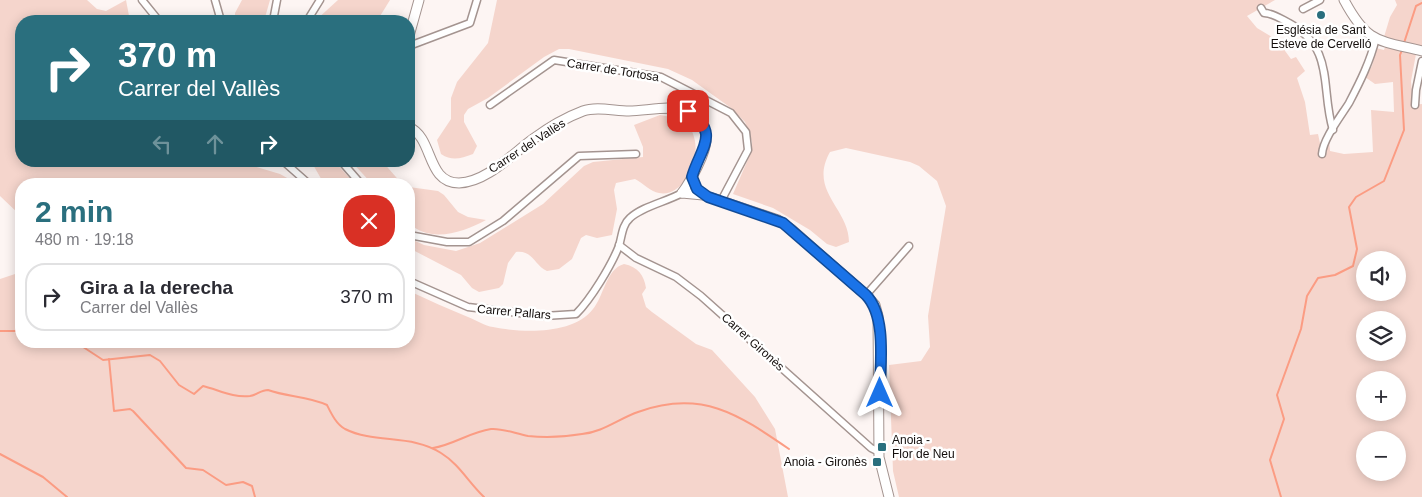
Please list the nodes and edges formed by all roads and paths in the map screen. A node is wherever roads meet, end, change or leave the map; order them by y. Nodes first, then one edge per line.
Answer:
1 (142, 0) edge
2 (215, 0) edge
3 (277, 0) edge
4 (320, 0) edge
5 (419, 0) edge
6 (477, 0) edge
7 (1320, 0) edge
8 (1344, 0) edge
9 (1261, 8) dead end
10 (1303, 9) dead end
11 (155, 15) edge
12 (219, 15) edge
13 (275, 15) edge
14 (311, 15) edge
15 (415, 15) edge
16 (1376, 38) junction
17 (415, 44) edge
18 (1420, 50) edge
19 (1422, 60) edge
20 (490, 104) dead end
21 (1415, 105) dead end
22 (1333, 130) junction
23 (415, 132) edge
24 (636, 154) dead end
25 (1322, 154) dead end
26 (290, 167) edge
27 (346, 167) edge
28 (692, 177) junction
29 (302, 178) edge
30 (356, 178) edge
31 (682, 193) junction
32 (703, 195) junction
33 (721, 201) junction
34 (415, 236) edge
35 (619, 245) junction
36 (909, 246) dead end
37 (415, 284) edge
38 (866, 295) junction
39 (879, 452) junction
40 (889, 497) edge

1 - 11 street
2 - 12 street
3 - 13 street
4 - 14 street
5 - 15 street
6 - 17 street
7 - 10 street
8 - 16 street
9 - 22 street
16 - 18 street
16 - 22 street
19 - 21 street
20 - 33 street, Carrer de Tortosa
22 - 25 street
23 - 28 street, Carrer del Vallès
24 - 34 street
26 - 29 street
27 - 30 street
28 - 31 street, Carrer del Vallès
28 - 32 street
31 - 32 street
31 - 35 street, Carrer Pallars
32 - 33 street
33 - 38 street
35 - 37 street, Carrer Pallars
35 - 39 street, Carrer Gironès
36 - 38 street
38 - 39 street
39 - 40 street

